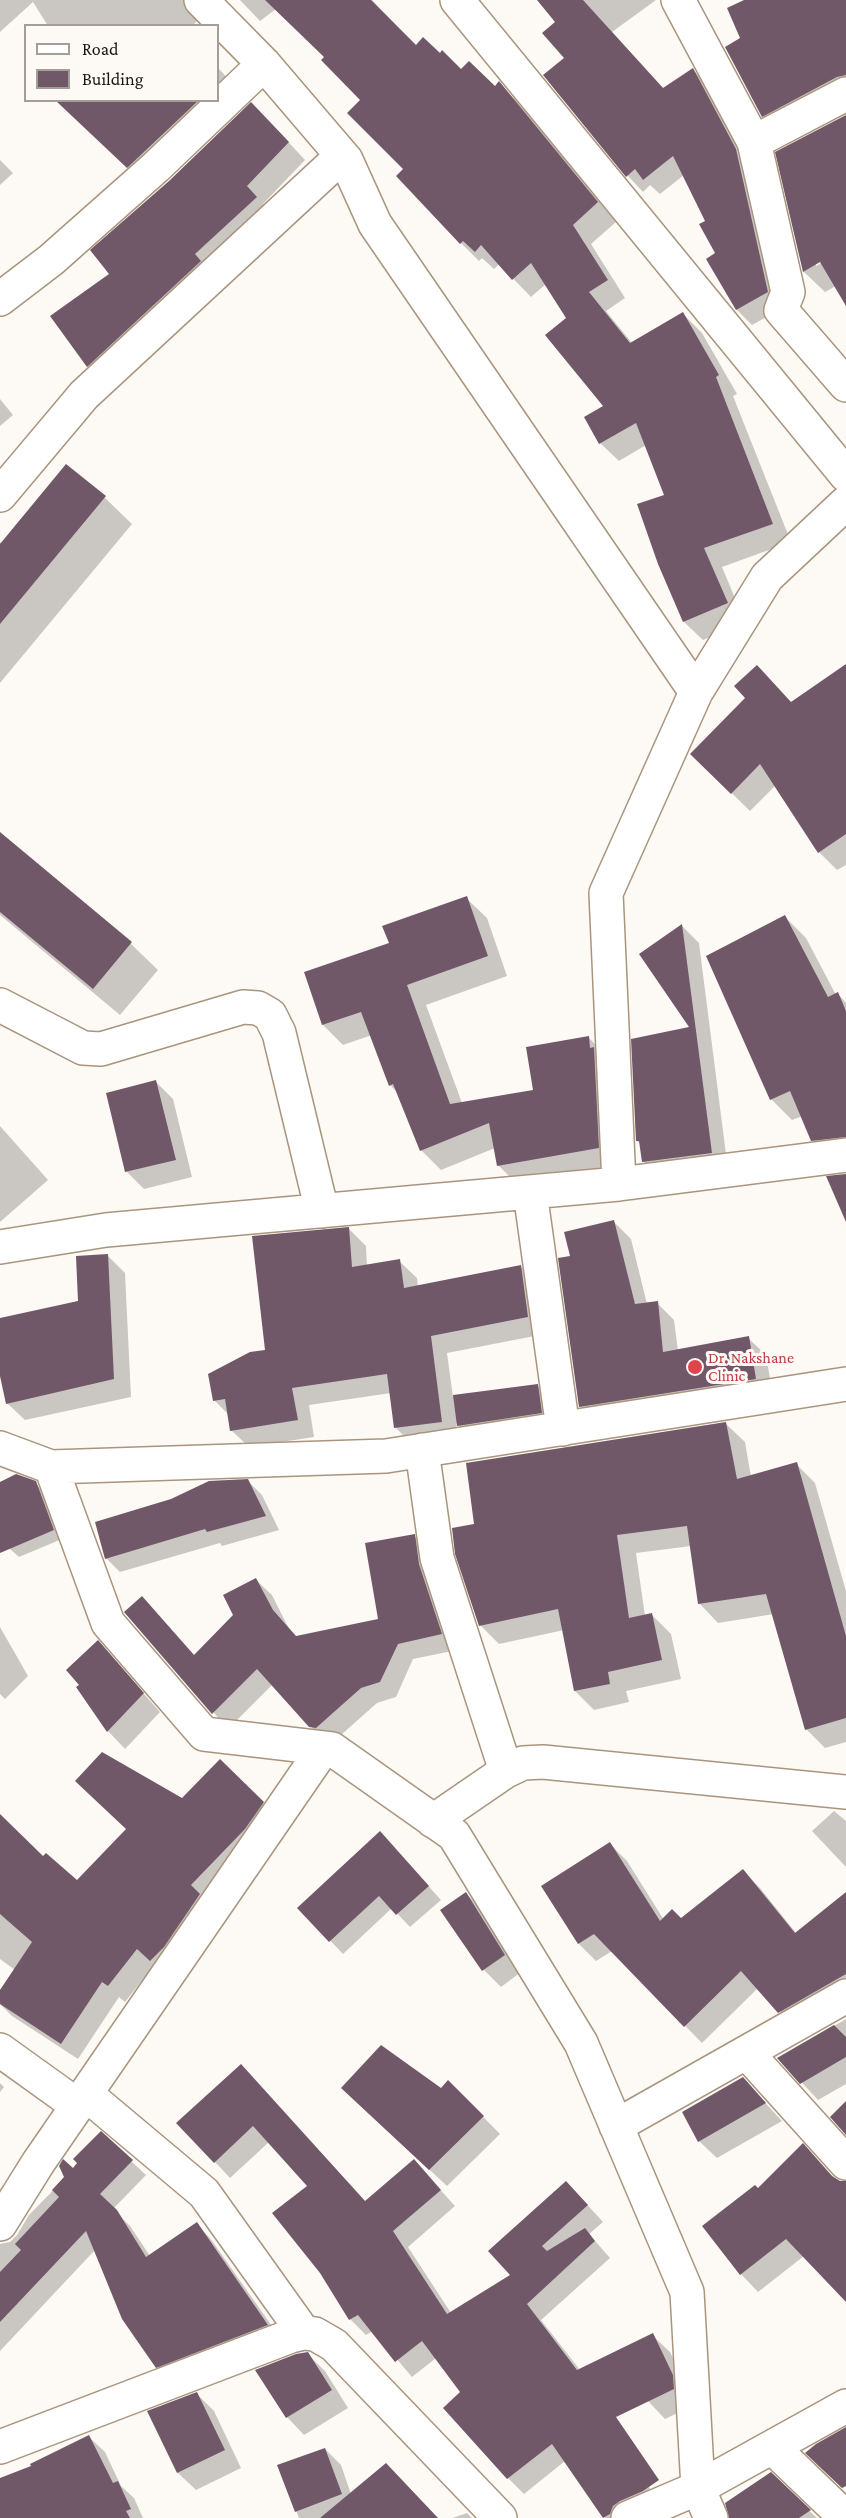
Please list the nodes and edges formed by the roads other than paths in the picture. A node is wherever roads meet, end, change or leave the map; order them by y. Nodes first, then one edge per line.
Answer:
1 (201, 0) edge
2 (457, 0) edge
3 (678, 0) edge
4 (264, 64) junction
5 (846, 94) edge
6 (754, 142) junction
7 (342, 156) junction
8 (0, 299) edge
9 (846, 385) edge
10 (846, 475) edge
11 (0, 495) edge
12 (846, 503) edge
13 (696, 692) junction
14 (0, 1005) edge
15 (846, 1155) edge
16 (619, 1184) junction
17 (530, 1192) junction
18 (322, 1211) junction
19 (0, 1247) edge
20 (846, 1384) edge
21 (563, 1428) junction
22 (0, 1448) edge
23 (422, 1450) junction
24 (51, 1467) junction
25 (323, 1749) junction
26 (506, 1771) junction
27 (846, 1792) edge
28 (433, 1821) junction
29 (846, 1996) edge
30 (0, 2050) edge
31 (747, 2053) junction
32 (82, 2100) junction
33 (616, 2126) junction
34 (846, 2163) edge
35 (0, 2224) edge
36 (303, 2333) junction
37 (846, 2406) edge
38 (0, 2447) edge
39 (772, 2447) junction
40 (698, 2488) junction
41 (500, 2518) edge
42 (628, 2518) edge
43 (711, 2518) edge
44 (846, 2518) edge

1 - 4 street
2 - 10 street
3 - 6 street
4 - 7 street
4 - 8 street
5 - 6 street
6 - 9 street
7 - 11 street
7 - 13 street
12 - 13 street
13 - 16 street
14 - 18 street
15 - 16 street
16 - 17 street
17 - 18 street
17 - 21 street
18 - 19 street
20 - 21 street
21 - 23 street
22 - 24 street
23 - 24 street
23 - 26 street
24 - 25 street
25 - 28 street
25 - 32 street
26 - 27 street
26 - 28 street
28 - 33 street
29 - 31 street
30 - 32 street
31 - 33 street
31 - 34 street
32 - 35 street
32 - 36 street
33 - 40 street
36 - 38 street
36 - 41 street
37 - 39 street
39 - 40 street
39 - 44 street
40 - 42 street
40 - 43 street

